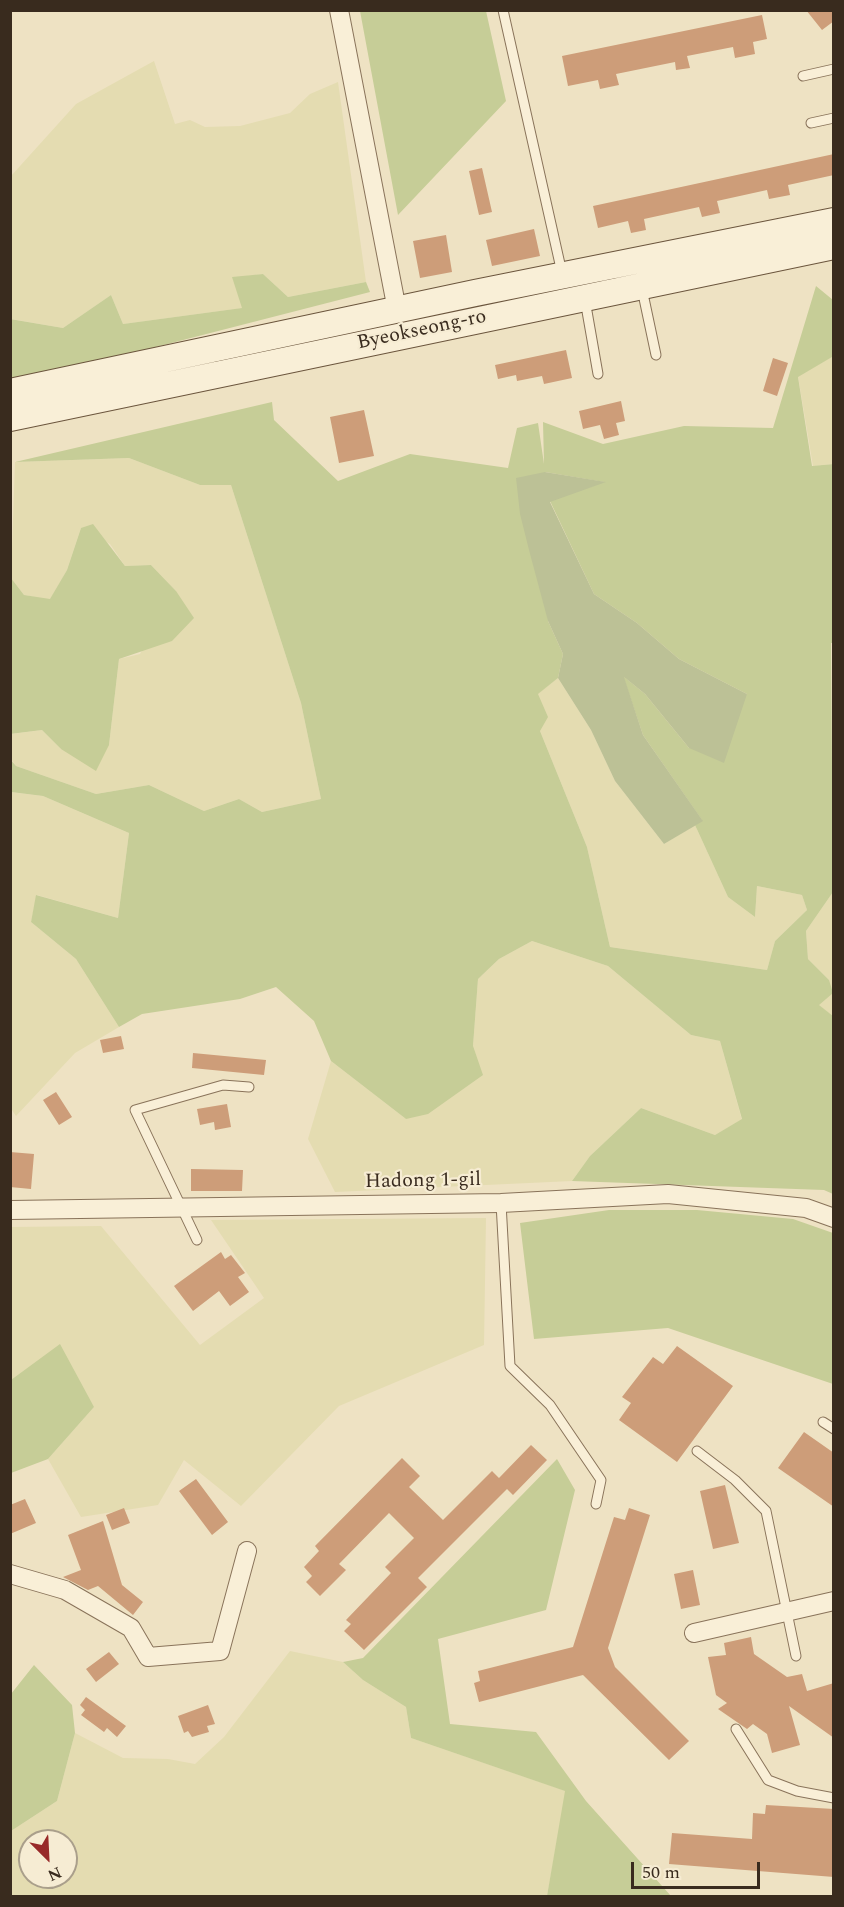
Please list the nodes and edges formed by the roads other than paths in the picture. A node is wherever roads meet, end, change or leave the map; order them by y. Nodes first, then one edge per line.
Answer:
1 (339, 10) edge
2 (503, 10) edge
3 (834, 69) edge
4 (803, 76) dead end
5 (834, 118) edge
6 (811, 123) dead end
7 (834, 221) edge
8 (834, 246) edge
9 (562, 275) junction
10 (642, 286) junction
11 (585, 298) junction
12 (397, 310) junction
13 (656, 355) dead end
14 (598, 374) dead end
15 (10, 392) edge
16 (10, 417) edge
17 (249, 1087) dead end
18 (501, 1203) junction
19 (181, 1208) junction
20 (10, 1210) edge
21 (834, 1218) edge
22 (197, 1240) dead end
23 (823, 1422) dead end
24 (834, 1429) edge
25 (698, 1451) dead end
26 (596, 1504) dead end
27 (247, 1551) dead end
28 (10, 1574) edge
29 (834, 1601) edge
30 (785, 1612) junction
31 (694, 1633) dead end
32 (796, 1656) dead end
33 (736, 1729) dead end
34 (834, 1798) edge

1 - 12 street
2 - 9 lane
3 - 4 lane
5 - 6 lane
7 - 9 main road, Byeokseong-ro
8 - 10 main road, Byeokseong-ro
9 - 12 main road, Byeokseong-ro
10 - 11 main road, Byeokseong-ro
10 - 13 lane
11 - 14 lane
11 - 16 main road, Byeokseong-ro
12 - 15 main road, Byeokseong-ro
17 - 19 lane
18 - 19 street, Hadong 1-gil
18 - 21 street, Hadong 1-gil
18 - 26 lane
19 - 20 street, Hadong 1-gil
19 - 22 lane
23 - 24 lane
25 - 30 lane
27 - 28 street
29 - 30 street
30 - 31 street
30 - 32 lane
33 - 34 lane

